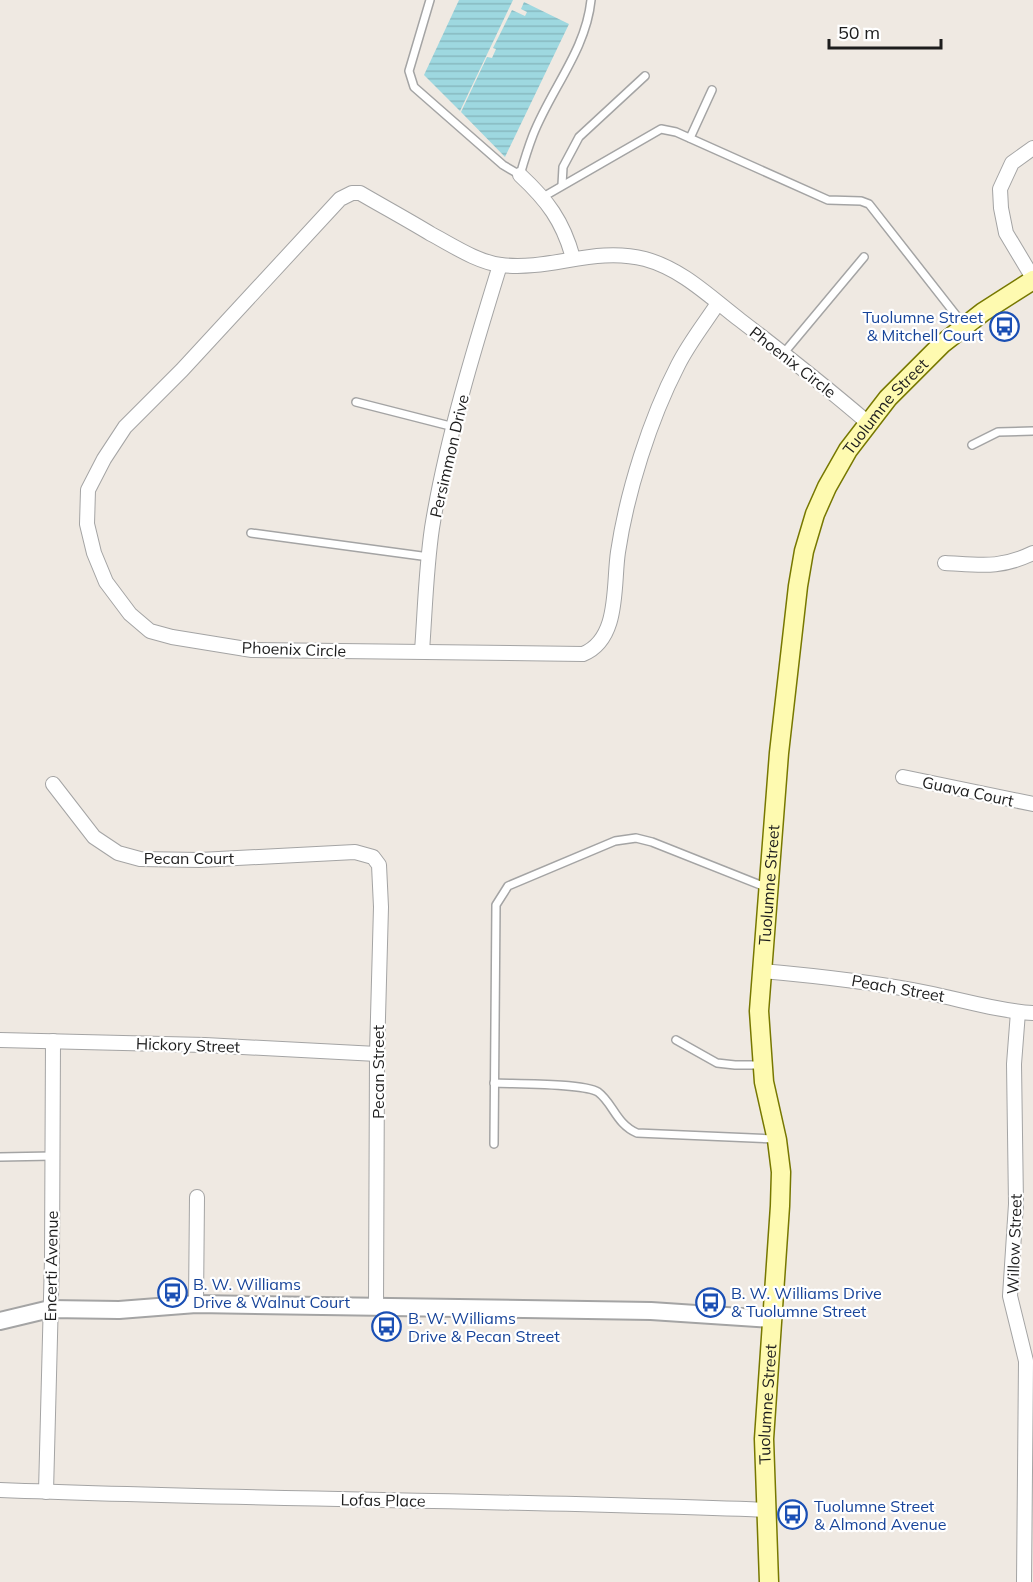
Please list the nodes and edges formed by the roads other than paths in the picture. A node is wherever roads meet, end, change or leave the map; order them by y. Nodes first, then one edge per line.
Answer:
1 (430, 0) edge
2 (591, 0) edge
3 (645, 76) dead end
4 (712, 90) dead end
5 (690, 138) junction
6 (1033, 148) edge
7 (520, 174) junction
8 (562, 185) junction
9 (543, 196) junction
10 (864, 257) dead end
11 (573, 258) junction
12 (500, 265) junction
13 (1033, 279) edge
14 (718, 303) junction
15 (965, 326) junction
16 (783, 354) junction
17 (356, 402) dead end
18 (867, 422) junction
19 (454, 427) junction
20 (1033, 431) edge
21 (972, 445) dead end
22 (251, 533) dead end
23 (1033, 553) edge
24 (429, 557) junction
25 (945, 563) dead end
26 (422, 651) junction
27 (903, 777) dead end
28 (53, 784) dead end
29 (1033, 804) edge
30 (356, 853) joint
31 (770, 889) junction
32 (762, 971) junction
33 (1018, 1012) junction
34 (1033, 1013) edge
35 (0, 1040) edge
36 (676, 1040) dead end
37 (53, 1041) junction
38 (376, 1054) junction
39 (762, 1065) junction
40 (494, 1083) junction
41 (777, 1140) junction
42 (494, 1144) dead end
43 (53, 1156) junction
44 (0, 1157) edge
45 (197, 1197) dead end
46 (196, 1304) junction
47 (376, 1307) junction
48 (50, 1309) junction
49 (772, 1319) junction
50 (0, 1322) edge
51 (0, 1490) edge
52 (46, 1492) junction
53 (767, 1510) junction
54 (769, 1582) edge
55 (1024, 1582) edge

1 - 7 lane
2 - 7 lane
3 - 8 lane
4 - 5 lane
5 - 8 lane
5 - 15 lane
6 - 13 street
7 - 9 street
8 - 9 lane
9 - 11 street
10 - 16 lane
11 - 12 street, Phoenix Circle
11 - 14 street, Phoenix Circle
12 - 19 street, Persimmon Drive
12 - 26 street, Phoenix Circle
13 - 15 main road, Tuolumne Street
14 - 16 street, Phoenix Circle
14 - 26 street, Phoenix Circle
15 - 18 main road, Tuolumne Street
16 - 18 street, Phoenix Circle
17 - 19 lane
18 - 31 main road, Tuolumne Street
19 - 24 street, Persimmon Drive
20 - 21 lane
22 - 24 lane
23 - 25 street
24 - 26 street, Persimmon Drive
27 - 29 street, Guava Court
28 - 30 street, Pecan Court
30 - 38 street, Pecan Street
31 - 32 main road, Tuolumne Street
31 - 40 lane
32 - 33 street, Peach Street
32 - 39 main road, Tuolumne Street
33 - 34 street, Peach Street
33 - 55 street, Willow Street
35 - 37 street, Hickory Street
36 - 39 lane
37 - 38 street, Hickory Street
37 - 43 street, Encerti Avenue
38 - 47 street, Pecan Street
39 - 41 main road, Tuolumne Street
40 - 41 lane
40 - 42 lane
41 - 49 main road, Tuolumne Street
43 - 44 lane
43 - 48 street, Encerti Avenue
45 - 46 street
46 - 47 street
46 - 48 street
47 - 49 street
48 - 50 street
48 - 52 street, Encerti Avenue
49 - 53 main road, Tuolumne Street
51 - 52 street, Lofas Place
52 - 53 street, Lofas Place
53 - 54 main road, Tuolumne Street

